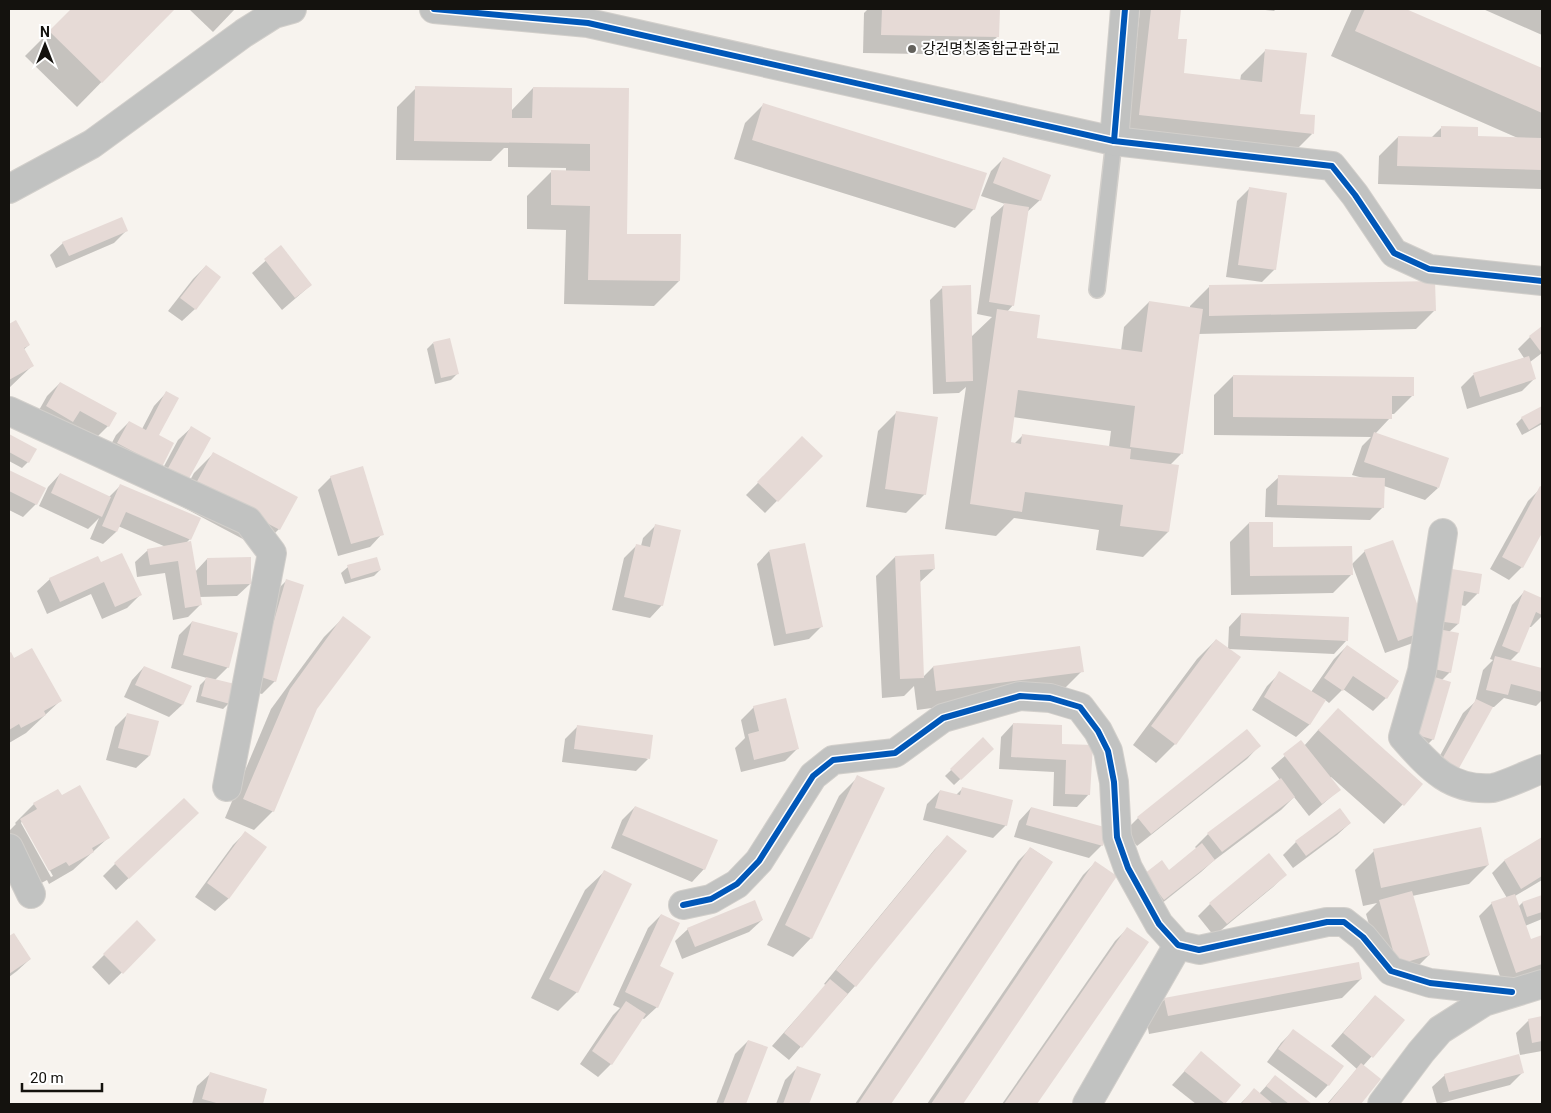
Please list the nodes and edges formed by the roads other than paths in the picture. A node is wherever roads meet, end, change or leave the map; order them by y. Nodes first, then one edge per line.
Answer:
1 (292, 9) edge
2 (434, 9) edge
3 (1125, 9) edge
4 (1114, 141) junction
5 (9, 189) edge
6 (1542, 281) edge
7 (1097, 290) dead end
8 (9, 411) edge
9 (1443, 533) dead end
10 (1542, 769) edge
11 (227, 786) dead end
12 (9, 848) edge
13 (31, 894) dead end
14 (682, 905) dead end
15 (1178, 945) junction
16 (1542, 984) edge
17 (1512, 992) junction
18 (1087, 1104) edge
19 (1382, 1104) edge

1 - 5 street
2 - 4 street
3 - 4 street
4 - 6 street
4 - 7 lane
8 - 11 street
9 - 10 street
12 - 13 street
14 - 15 street
15 - 17 street
15 - 18 street
16 - 17 street
17 - 19 street

